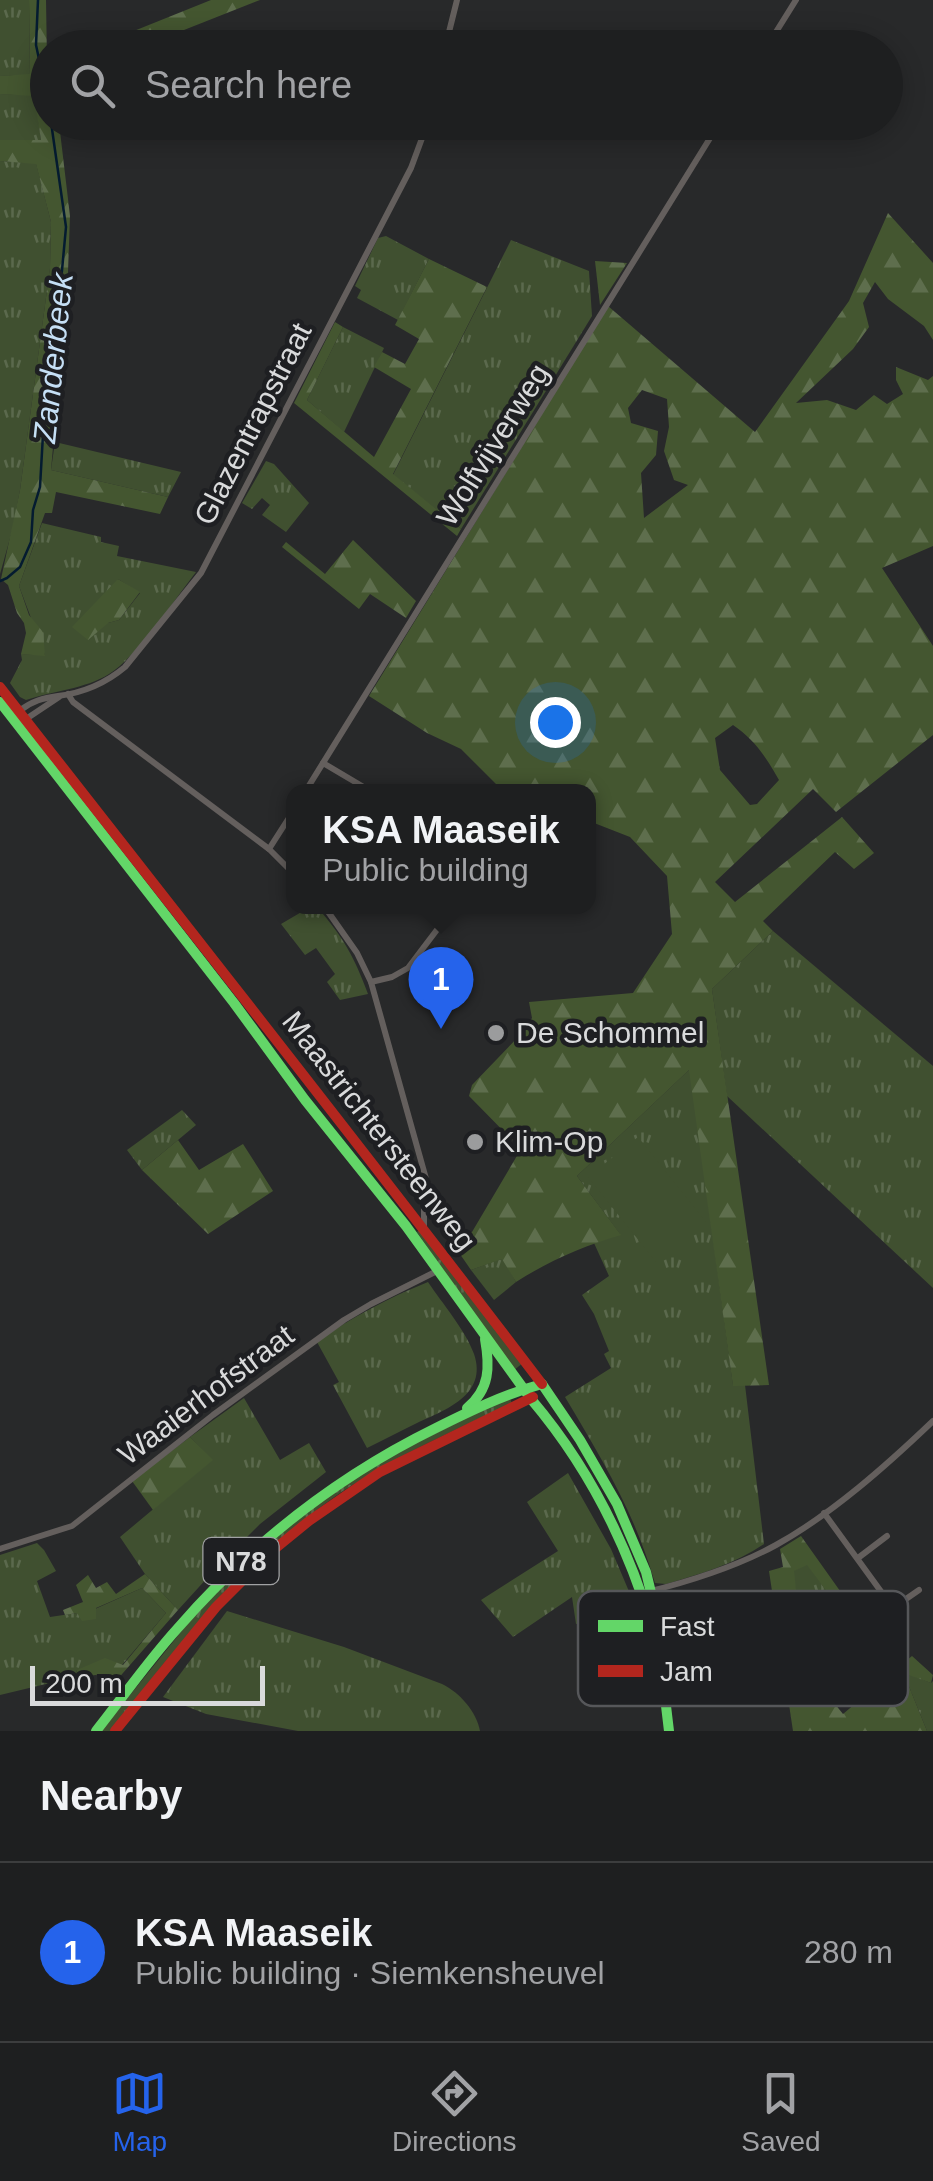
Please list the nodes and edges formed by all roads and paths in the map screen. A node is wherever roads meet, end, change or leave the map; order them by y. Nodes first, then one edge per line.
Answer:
1 (456, 0) edge
2 (796, 0) edge
3 (449, 30) edge
4 (777, 30) edge
5 (421, 140) edge
6 (709, 140) edge
7 (1, 693) edge
8 (64, 695) junction
9 (15, 716) junction
10 (324, 763) junction
11 (310, 784) edge
12 (359, 784) edge
13 (286, 822) edge
14 (269, 849) junction
15 (286, 866) edge
16 (330, 914) edge
17 (449, 914) edge
18 (371, 982) junction
19 (321, 1096) junction
20 (305, 1100) junction
21 (410, 1209) junction
22 (424, 1210) junction
23 (424, 1228) junction
24 (438, 1270) junction
25 (485, 1338) junction
26 (542, 1384) junction
27 (523, 1388) junction
28 (532, 1399) junction
29 (933, 1421) edge
30 (423, 1433) junction
31 (824, 1513) junction
32 (887, 1536) dead end
33 (626, 1541) junction
34 (0, 1549) edge
35 (858, 1558) junction
36 (919, 1590) dead end
37 (646, 1591) edge
38 (650, 1591) edge
39 (881, 1591) edge
40 (908, 1598) edge
41 (666, 1706) edge
42 (96, 1731) edge
43 (115, 1731) edge
44 (669, 1731) edge

1 - 3 street
2 - 4 street
5 - 8 street, Glazentrapstraat
6 - 10 street, Wolfvijverweg
7 - 9 main road, Maastrichtersteenweg
8 - 9 street, Glazentrapstraat
8 - 14 street
9 - 19 main road, Maastrichtersteenweg
9 - 20 main road, Maastrichtersteenweg
10 - 11 street, Wolfvijverweg
10 - 12 street
13 - 14 street
14 - 15 street
16 - 18 street
17 - 18 street
18 - 22 street
19 - 20 main road
19 - 21 main road, Maastrichtersteenweg
20 - 24 main road, Maastrichtersteenweg
21 - 22 street
21 - 23 main road, Maastrichtersteenweg
22 - 23 street
23 - 26 main road, Maastrichtersteenweg
24 - 25 main road, Maastrichtersteenweg
24 - 34 street, Waaierhofstraat
25 - 27 main road, Maastrichtersteenweg
25 - 30 main road
26 - 27 main road, N78
26 - 28 main road
26 - 33 main road, Maastrichtersteenweg
27 - 28 main road, Maastrichtersteenweg
27 - 30 main road, N78
28 - 33 main road, Maastrichtersteenweg
28 - 43 main road, N78
29 - 31 street
30 - 42 main road, N78
31 - 35 street
31 - 38 street
32 - 35 street
33 - 37 main road, Maastrichtersteenweg
35 - 39 street
36 - 40 street
41 - 44 main road, Maastrichtersteenweg

